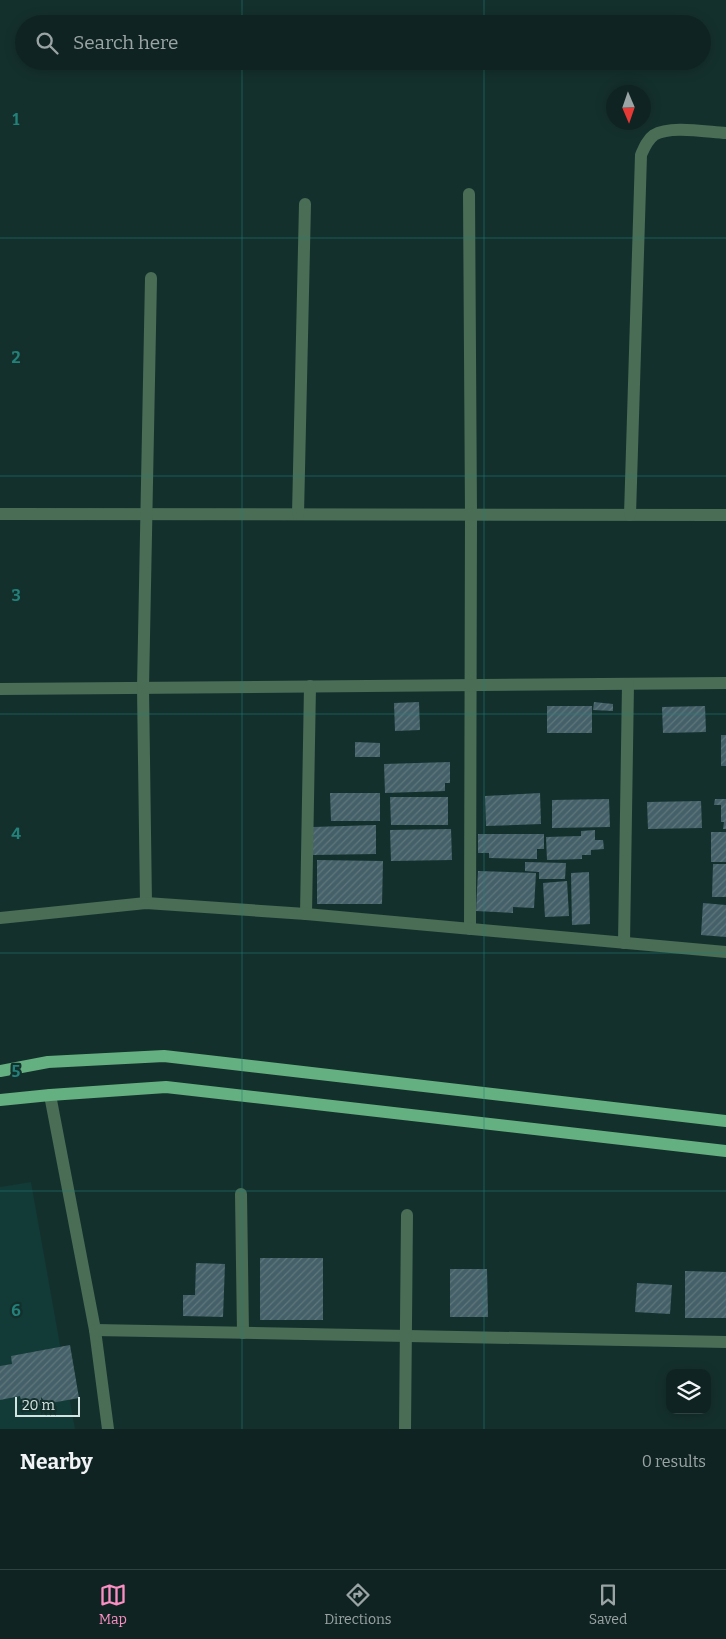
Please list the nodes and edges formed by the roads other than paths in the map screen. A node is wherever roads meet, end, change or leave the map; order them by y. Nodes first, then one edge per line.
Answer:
1 (726, 134) edge
2 (469, 194) dead end
3 (305, 204) dead end
4 (151, 278) dead end
5 (0, 514) edge
6 (298, 514) junction
7 (471, 514) junction
8 (146, 515) junction
9 (630, 515) junction
10 (726, 515) edge
11 (628, 684) junction
12 (726, 684) edge
13 (470, 685) junction
14 (310, 686) junction
15 (0, 688) edge
16 (143, 688) junction
17 (146, 903) junction
18 (306, 914) junction
19 (0, 918) edge
20 (470, 929) junction
21 (624, 943) junction
22 (726, 952) edge
23 (0, 1071) edge
24 (50, 1095) junction
25 (0, 1100) edge
26 (726, 1121) edge
27 (726, 1151) edge
28 (241, 1194) dead end
29 (407, 1214) dead end
30 (95, 1330) junction
31 (243, 1333) junction
32 (405, 1336) junction
33 (726, 1342) edge
34 (108, 1429) edge
35 (405, 1429) edge

1 - 9 street
2 - 7 street
3 - 6 street
4 - 8 street
5 - 8 street
6 - 7 street
6 - 8 street
7 - 9 street
7 - 13 street
8 - 16 street
9 - 10 street
11 - 12 street
11 - 13 street
11 - 21 street
13 - 14 street
13 - 20 street
14 - 16 street
14 - 18 street
15 - 16 street
16 - 17 street
17 - 18 street
17 - 19 street
18 - 20 street
20 - 21 street
21 - 22 street
23 - 26 main road
24 - 25 main road
24 - 27 main road
24 - 30 street
28 - 31 street
29 - 32 street
30 - 31 street
30 - 34 street
31 - 32 street
32 - 33 street
32 - 35 street

